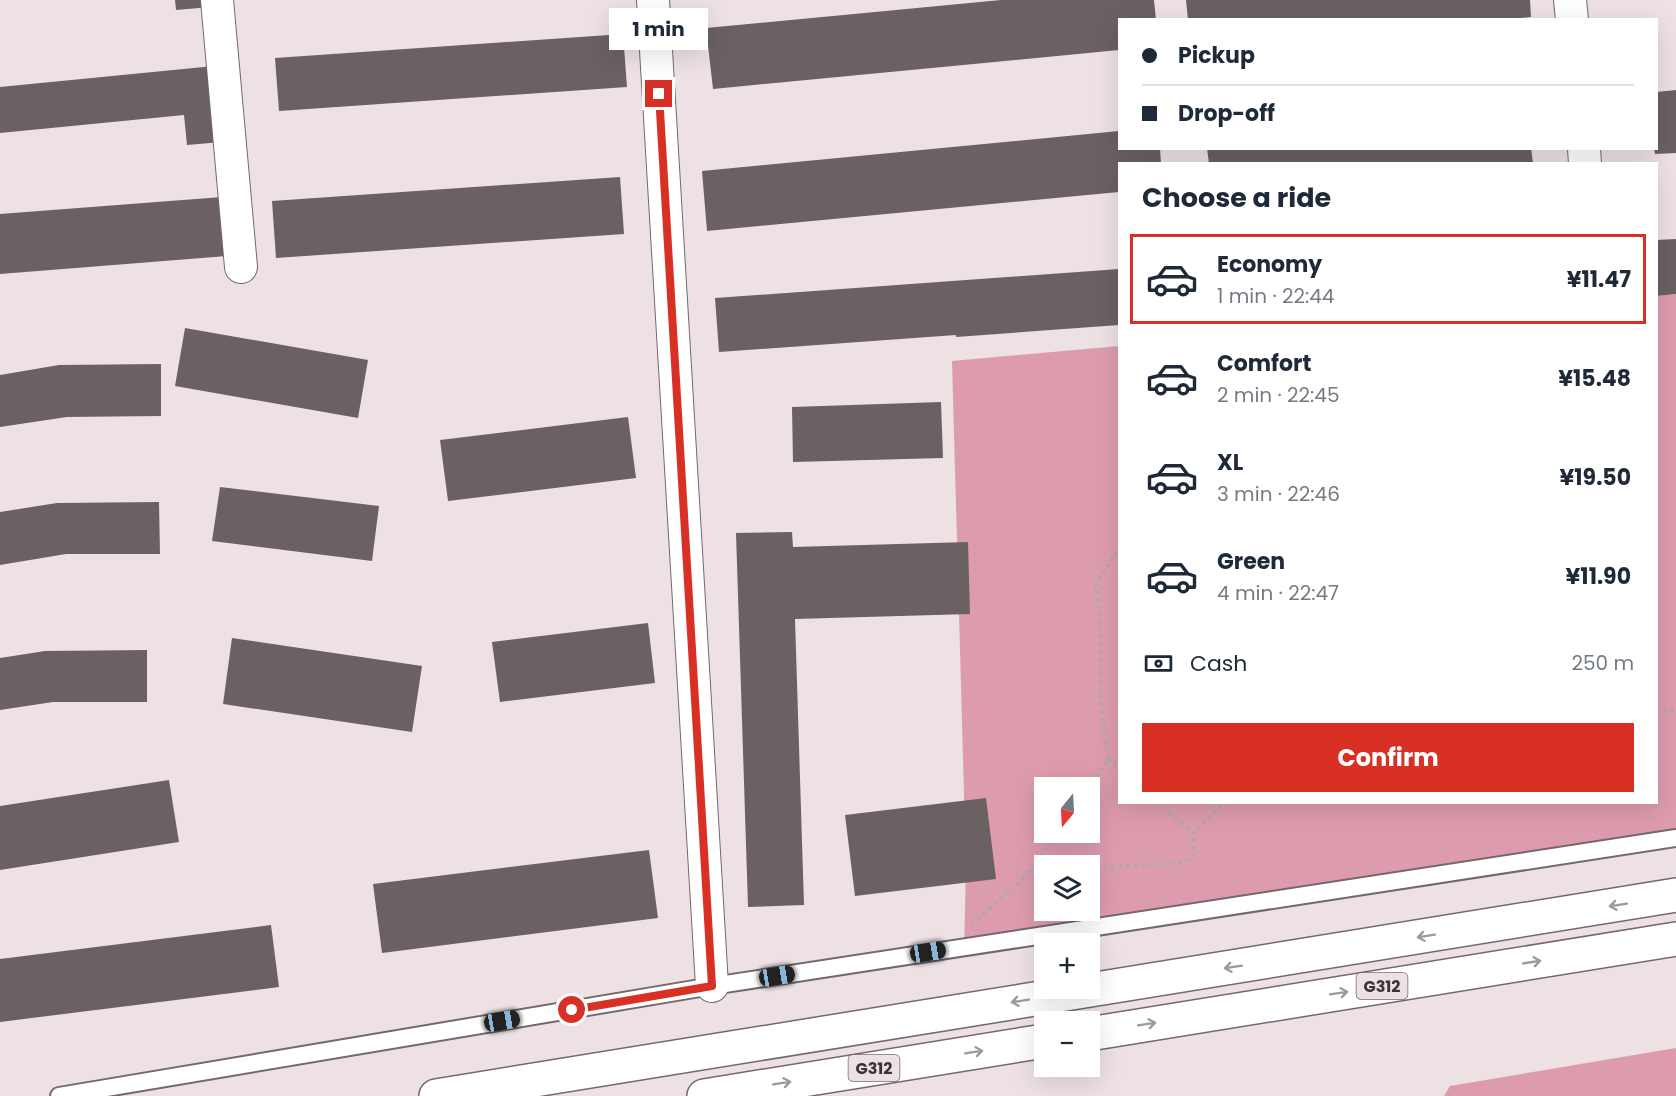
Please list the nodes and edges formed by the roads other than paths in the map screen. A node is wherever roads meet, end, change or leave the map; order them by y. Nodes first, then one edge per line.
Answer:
1 (217, 0) edge
2 (653, 0) edge
3 (1570, 0) edge
4 (1572, 18) edge
5 (241, 267) dead end
6 (1676, 838) edge
7 (1676, 895) edge
8 (1676, 939) edge
9 (712, 986) junction
10 (1100, 1032) edge
11 (1034, 1043) edge
12 (59, 1096) edge
13 (436, 1096) edge
14 (704, 1096) edge

1 - 5 street
2 - 9 street
3 - 4 street
6 - 9 lane
7 -> 13 highway, G312
10 -> 8 highway, G312
9 - 12 lane
14 -> 11 highway, G312

